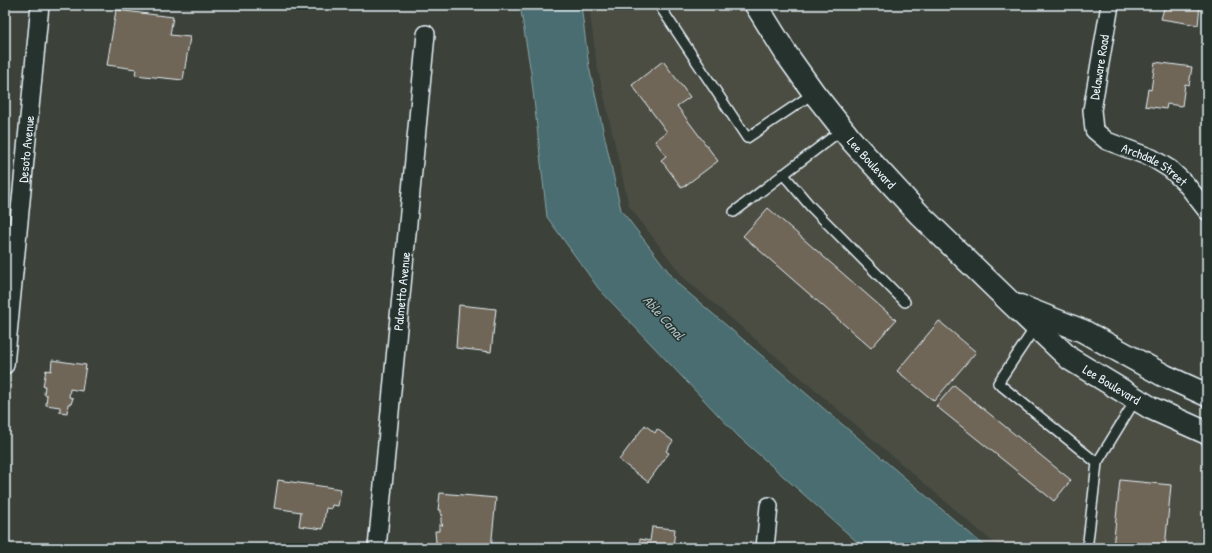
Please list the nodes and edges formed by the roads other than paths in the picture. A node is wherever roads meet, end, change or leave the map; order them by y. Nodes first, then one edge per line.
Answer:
1 (40, 5) edge
2 (659, 5) edge
3 (756, 5) edge
4 (1110, 5) edge
5 (426, 34) dead end
6 (814, 93) junction
7 (843, 129) junction
8 (1094, 130) joint
9 (783, 174) junction
10 (1207, 210) edge
11 (734, 212) dead end
12 (905, 302) dead end
13 (1010, 302) junction
14 (1036, 326) junction
15 (5, 365) edge
16 (1207, 395) edge
17 (1136, 399) junction
18 (1207, 433) edge
19 (1097, 463) junction
20 (769, 506) dead end
21 (1088, 541) dead end
22 (377, 548) edge
23 (765, 548) edge

1 - 15 street, Desoto Avenue
2 - 6 lane
3 - 6 main road, Lee Boulevard
4 - 8 street, Delaware Road
5 - 22 street, Palmetto Avenue
6 - 7 main road, Lee Boulevard
7 - 9 lane
7 - 13 main road, Lee Boulevard
8 - 10 street, Archdale Street
9 - 11 lane
9 - 12 lane
13 - 14 main road, Lee Boulevard
13 - 16 main road, Lee Boulevard
14 - 17 main road, Lee Boulevard
14 - 19 lane
17 - 18 main road, Lee Boulevard
17 - 19 lane
19 - 21 lane
20 - 23 street

